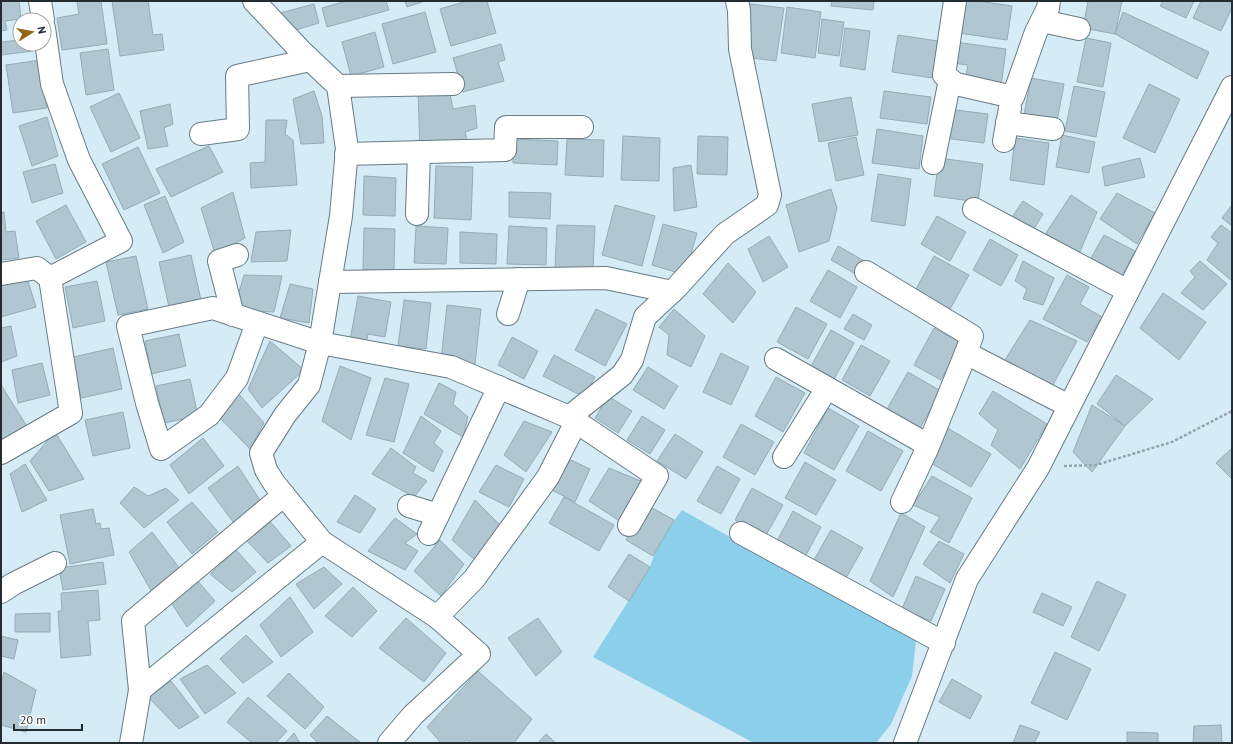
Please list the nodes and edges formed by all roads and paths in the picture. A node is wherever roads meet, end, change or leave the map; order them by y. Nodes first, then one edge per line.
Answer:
1 (40, 1) edge
2 (254, 1) edge
3 (737, 1) edge
4 (955, 1) edge
5 (1049, 1) edge
6 (42, 12) edge
7 (1042, 22) junction
8 (1078, 28) dead end
9 (47, 52) edge
10 (310, 60) junction
11 (950, 80) junction
12 (453, 84) dead end
13 (338, 86) junction
14 (1232, 87) edge
15 (1013, 97) junction
16 (582, 127) dead end
17 (1052, 129) dead end
18 (201, 134) dead end
19 (418, 152) junction
20 (346, 154) junction
21 (933, 163) dead end
22 (974, 209) dead end
23 (417, 214) dead end
24 (237, 255) dead end
25 (866, 272) dead end
26 (1, 274) edge
27 (50, 278) junction
28 (519, 279) junction
29 (330, 282) junction
30 (1128, 291) junction
31 (672, 292) junction
32 (508, 314) dead end
33 (233, 315) junction
34 (257, 323) junction
35 (320, 343) junction
36 (966, 353) junction
37 (776, 359) dead end
38 (499, 387) junction
39 (828, 388) junction
40 (1069, 406) junction
41 (1232, 411) edge
42 (573, 420) junction
43 (928, 445) junction
44 (1, 453) edge
45 (784, 457) dead end
46 (1038, 468) junction
47 (284, 495) junction
48 (902, 502) dead end
49 (409, 506) dead end
50 (629, 525) dead end
51 (741, 533) dead end
52 (322, 542) junction
53 (55, 563) dead end
54 (1, 592) edge
55 (437, 617) junction
56 (944, 643) junction
57 (140, 690) junction
58 (131, 743) edge
59 (389, 743) edge
60 (905, 743) edge

1 - 6 street
2 - 10 street
3 - 31 street
4 - 11 street
5 - 7 street
7 - 8 street
7 - 15 street
9 - 27 street
10 - 13 street
10 - 18 street
11 - 15 street
11 - 21 street
12 - 13 street
13 - 20 street
14 - 30 street
15 - 17 street
16 - 19 street
19 - 20 street
19 - 23 street
20 - 29 street
22 - 30 street
24 - 33 street
25 - 36 street
26 - 27 street
27 - 44 street
28 - 29 street
28 - 31 street
28 - 32 street
29 - 35 street
30 - 40 street
31 - 42 street
33 - 34 street
33 - 34 street
34 - 35 street
35 - 38 street
35 - 47 street
36 - 40 street
36 - 43 street
37 - 39 street
38 - 42 street
38 - 49 street
39 - 43 street
39 - 45 street
40 - 46 street
41 - 46 path
42 - 50 street
42 - 55 street
43 - 48 street
46 - 56 street
47 - 52 street
47 - 57 street
51 - 56 street
52 - 55 street
52 - 57 street
53 - 54 street
55 - 59 street
56 - 60 street
57 - 58 street

